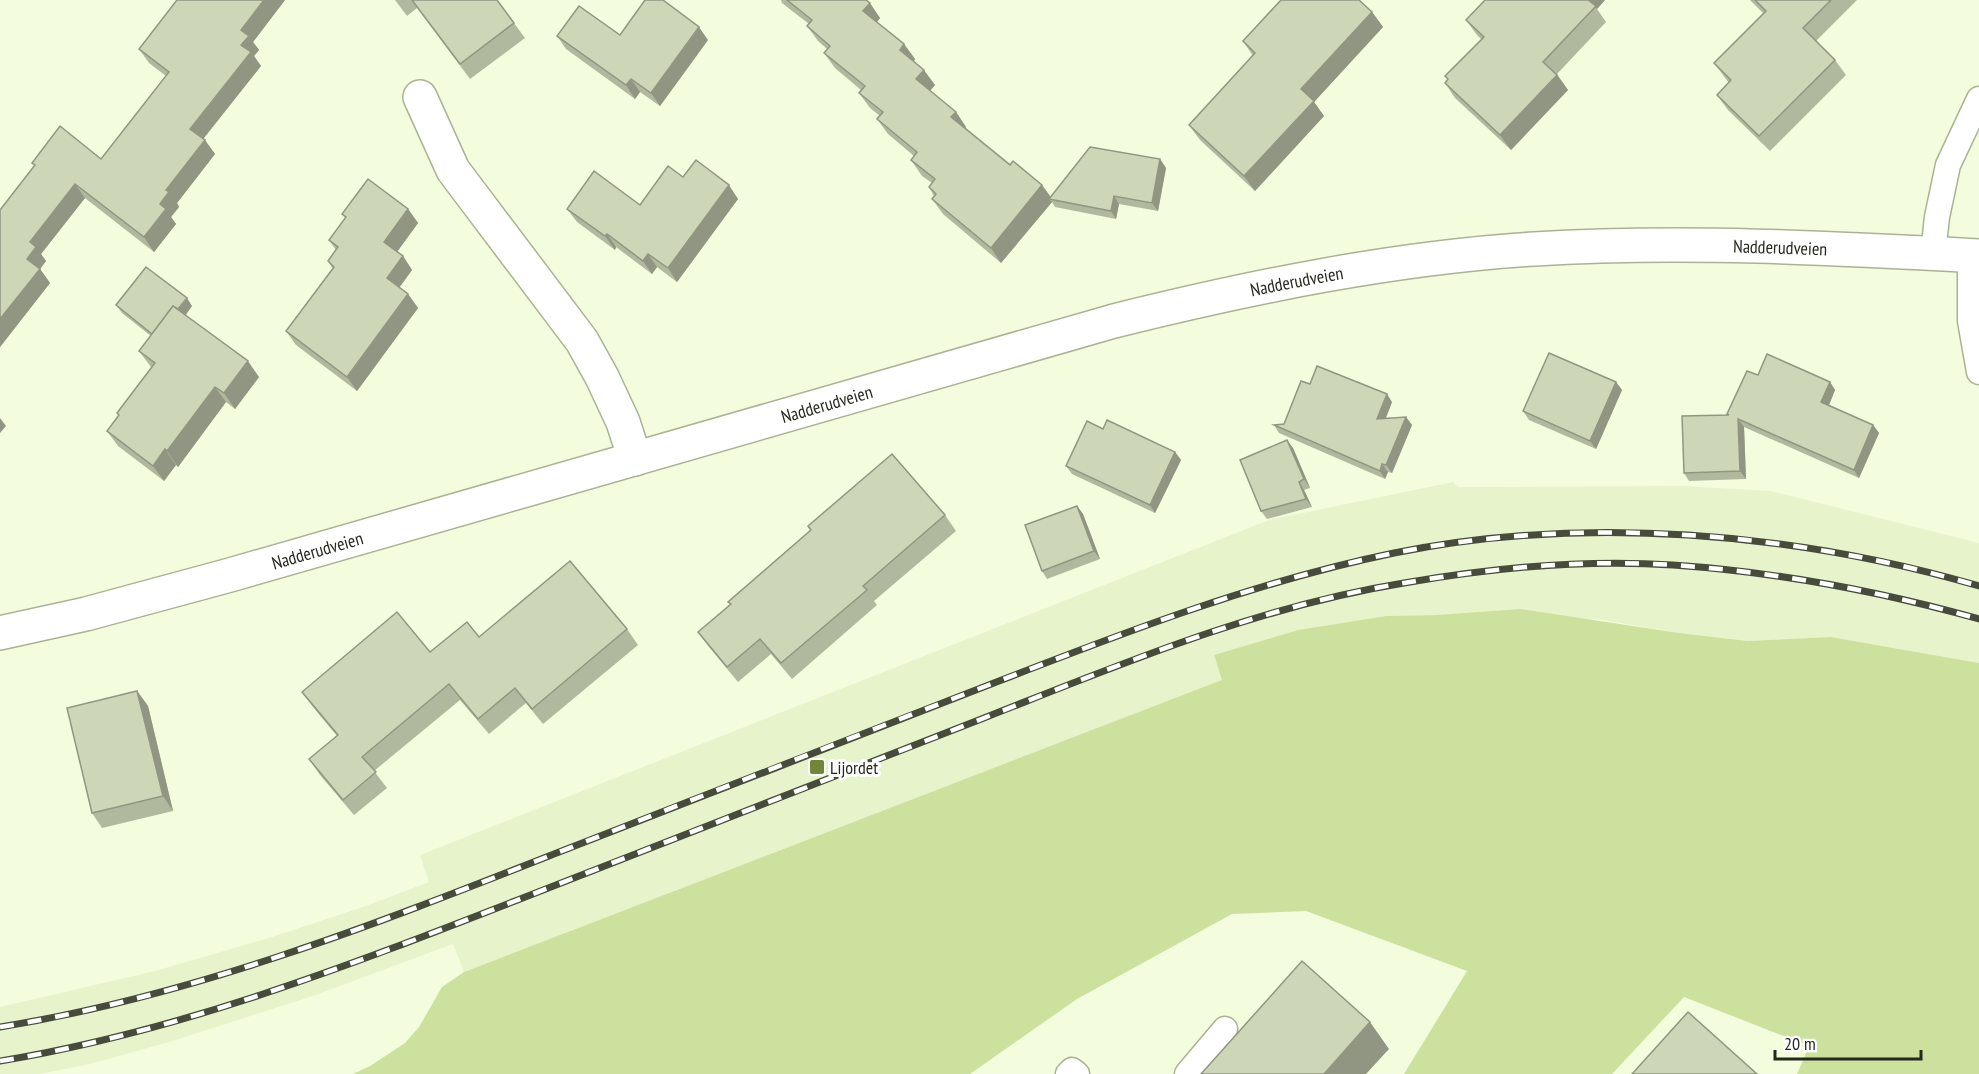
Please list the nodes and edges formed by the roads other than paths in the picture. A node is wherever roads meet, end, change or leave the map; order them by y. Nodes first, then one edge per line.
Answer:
1 (420, 97) dead end
2 (1979, 99) edge
3 (1933, 254) junction
4 (1974, 256) edge
5 (1979, 372) edge
6 (635, 459) junction
7 (0, 633) edge
8 (1225, 1029) dead end
9 (1068, 1074) edge
10 (1077, 1074) edge
11 (1187, 1074) edge

1 - 6 main road
2 - 3 lane
3 - 4 main road, Nadderudveien
3 - 6 main road, Nadderudveien
4 - 5 lane
6 - 7 main road, Nadderudveien
8 - 11 lane
9 - 10 lane

